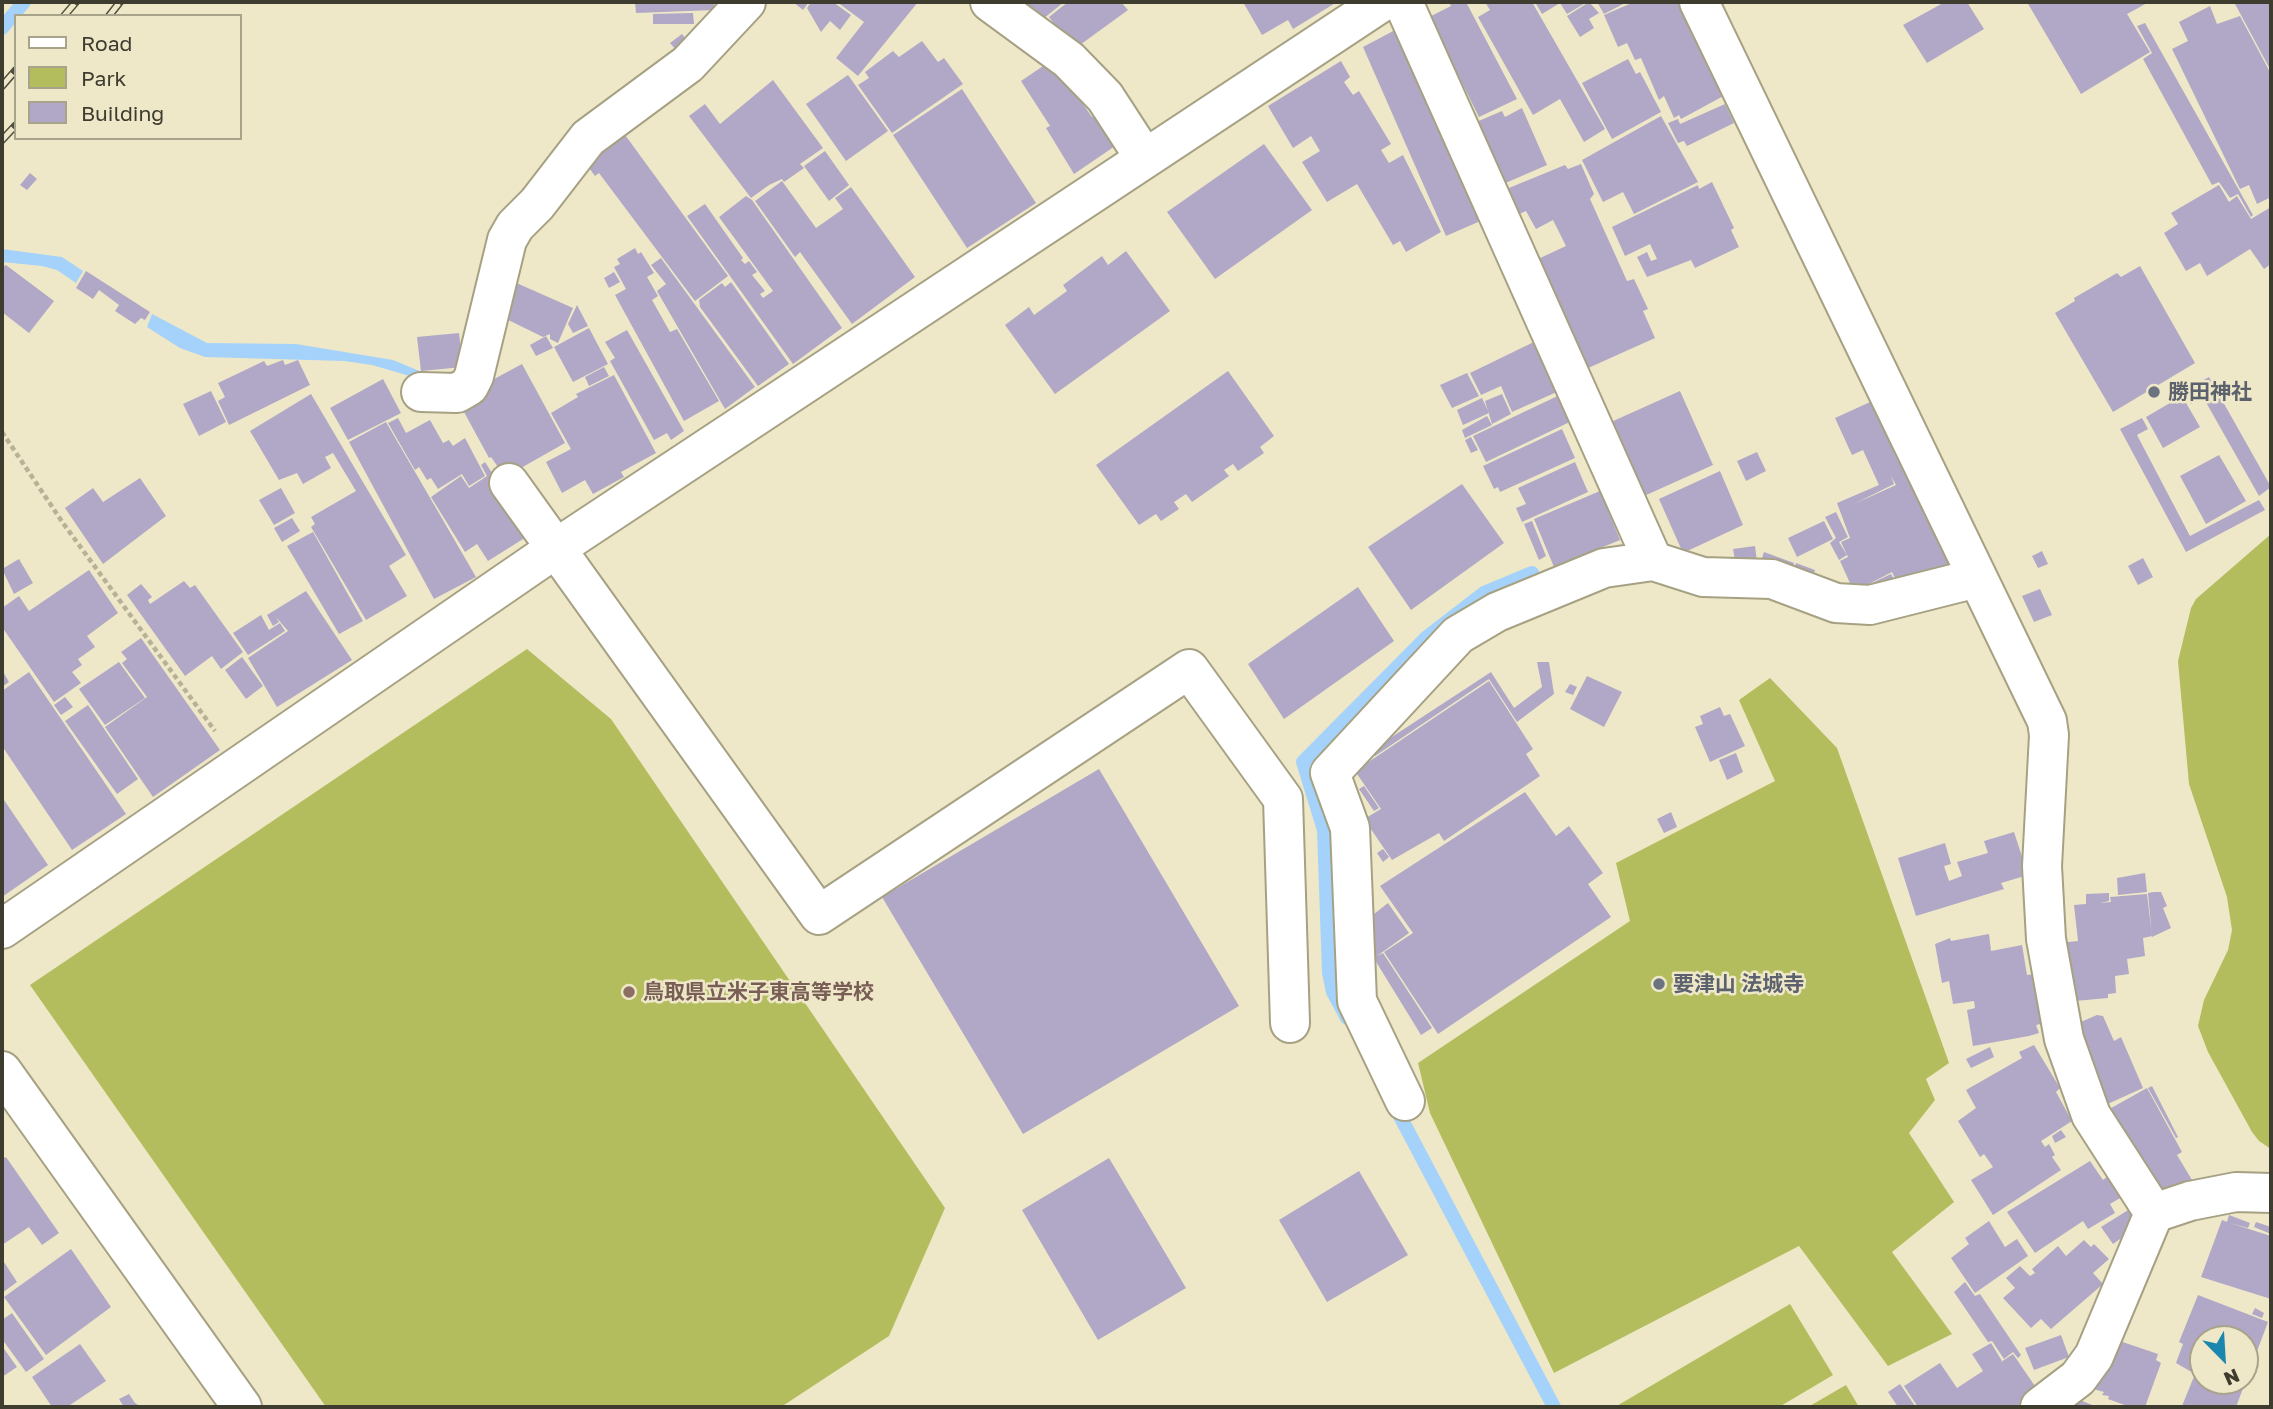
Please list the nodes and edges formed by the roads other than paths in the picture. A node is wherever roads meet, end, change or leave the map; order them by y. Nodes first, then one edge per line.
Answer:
1 (746, 2) edge
2 (990, 2) edge
3 (1382, 2) edge
4 (1403, 2) edge
5 (1699, 2) edge
6 (1144, 157) junction
7 (421, 392) dead end
8 (509, 483) dead end
9 (555, 549) junction
10 (1653, 561) junction
11 (1977, 578) junction
12 (2, 929) edge
13 (1290, 1023) dead end
14 (2, 1071) edge
15 (1405, 1101) dead end
16 (2271, 1194) edge
17 (2154, 1213) junction
18 (242, 1407) edge
19 (2040, 1407) edge

1 - 7 street
2 - 6 street
3 - 6 street
4 - 10 street
5 - 11 street
6 - 9 street
8 - 9 street
9 - 12 street
9 - 13 street
10 - 11 street
10 - 15 street
11 - 17 street
14 - 18 street
16 - 17 street
17 - 19 street

